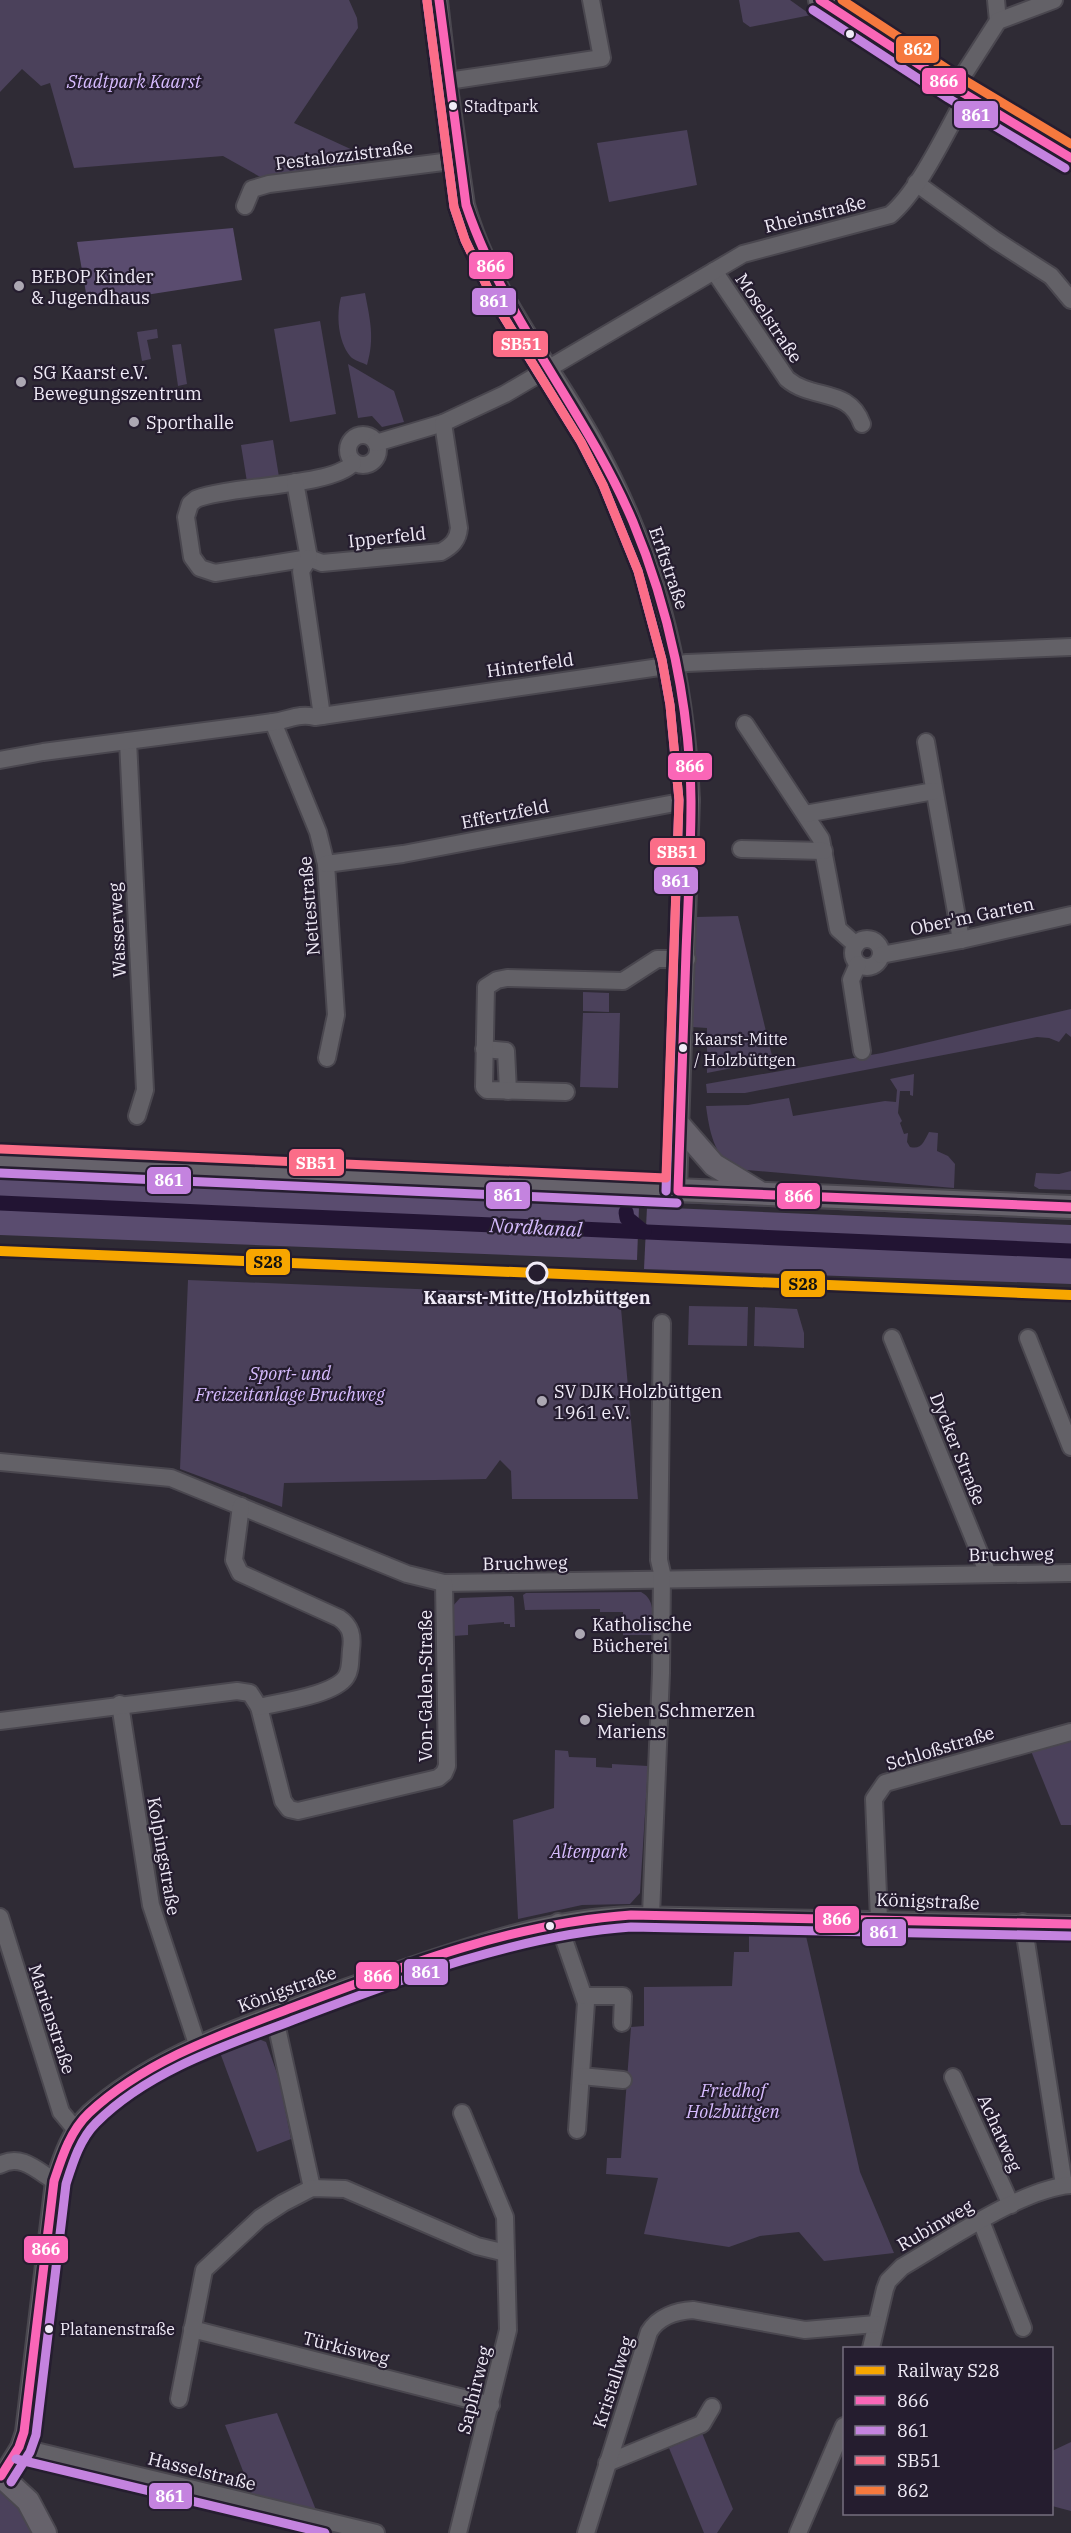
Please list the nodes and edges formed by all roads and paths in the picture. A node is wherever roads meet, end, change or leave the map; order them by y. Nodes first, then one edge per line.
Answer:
1 (439, 0) edge
2 (591, 0) edge
3 (820, 0) edge
4 (996, 0) edge
5 (1054, 0) edge
6 (998, 21) junction
7 (447, 81) junction
8 (961, 92) junction
9 (1071, 158) edge
10 (459, 160) junction
11 (916, 183) junction
12 (245, 206) dead end
13 (714, 271) junction
14 (1071, 300) edge
15 (549, 368) junction
16 (443, 423) junction
17 (862, 424) dead end
18 (376, 443) junction
19 (353, 463) junction
20 (295, 482) junction
21 (309, 558) junction
22 (1071, 647) edge
23 (676, 664) junction
24 (322, 716) junction
25 (273, 722) junction
26 (745, 724) dead end
27 (128, 741) junction
28 (926, 742) dead end
29 (0, 760) edge
30 (934, 791) junction
31 (691, 800) junction
32 (805, 814) junction
33 (741, 849) dead end
34 (824, 851) junction
35 (326, 864) junction
36 (1071, 915) edge
37 (961, 940) junction
38 (856, 945) junction
39 (881, 955) junction
40 (687, 959) junction
41 (858, 964) junction
42 (484, 1049) junction
43 (862, 1051) dead end
44 (327, 1058) dead end
45 (508, 1091) junction
46 (566, 1092) dead end
47 (137, 1116) dead end
48 (680, 1126) junction
49 (0, 1161) edge
50 (678, 1191) junction
51 (761, 1194) junction
52 (1071, 1207) edge
53 (662, 1323) dead end
54 (892, 1338) dead end
55 (1028, 1338) dead end
56 (1071, 1447) edge
57 (0, 1462) edge
58 (241, 1506) junction
59 (1071, 1573) edge
60 (988, 1574) junction
61 (662, 1580) junction
62 (444, 1583) junction
63 (120, 1704) junction
64 (259, 1707) junction
65 (0, 1721) edge
66 (1071, 1732) edge
67 (651, 1915) junction
68 (879, 1919) junction
69 (558, 1922) junction
70 (1023, 1922) junction
71 (1071, 1924) edge
72 (1, 1925) edge
73 (585, 1996) junction
74 (274, 2014) junction
75 (622, 2023) dead end
76 (197, 2044) junction
77 (581, 2076) junction
78 (953, 2077) dead end
79 (623, 2080) dead end
80 (462, 2113) dead end
81 (75, 2129) junction
82 (577, 2130) dead end
83 (0, 2165) edge
84 (54, 2181) junction
85 (1068, 2185) edge
86 (312, 2188) junction
87 (1011, 2205) junction
88 (981, 2221) junction
89 (506, 2253) junction
90 (876, 2324) junction
91 (1023, 2328) dead end
92 (192, 2329) junction
93 (871, 2347) edge
94 (179, 2398) dead end
95 (491, 2405) junction
96 (712, 2407) dead end
97 (843, 2431) edge
98 (19, 2447) junction
99 (607, 2463) junction
100 (1, 2475) edge
101 (45, 2533) edge
102 (376, 2533) edge
103 (458, 2533) edge
104 (586, 2533) edge
105 (798, 2533) edge

1 - 7 street, Erftstraße
2 - 7 street
3 - 8 main road
4 - 6 street
5 - 6 street
6 - 8 street, Rheinstraße
7 - 10 street, Erftstraße
8 - 9 main road
8 - 11 street, Rheinstraße
10 - 12 street, Pestalozzistraße
10 - 15 street, Erftstraße
11 - 13 street, Rheinstraße
11 - 14 street
13 - 15 street, Moselstraße
13 - 17 street, Moselstraße
15 - 16 street, Moselstraße
15 - 23 street, Erftstraße
16 - 18 street, Moselstraße
16 - 21 street, Ipperfeld
18 - 19 street
18 - 19 street
19 - 20 street
20 - 21 street
20 - 21 street
21 - 24 street
22 - 23 street, Hinterfeld
23 - 24 street, Hinterfeld
23 - 31 street, Erftstraße
24 - 25 street, Hinterfeld
25 - 27 street, Hinterfeld
25 - 35 street, Nettestraße
26 - 32 street
27 - 29 street, Hinterfeld
27 - 47 street, Wasserweg
28 - 30 street
30 - 32 street
30 - 37 street
31 - 35 street, Effertzfeld
31 - 40 street, Erftstraße
32 - 34 street
33 - 34 street
34 - 38 street
35 - 44 street, Nettestraße
36 - 37 street, Ober'm Garten
37 - 39 street, Ober'm Garten
38 - 39 street
38 - 41 street
39 - 41 street, Ober'm Garten
40 - 42 street
40 - 48 street, Erftstraße
41 - 43 street
42 - 45 street
42 - 45 street
45 - 46 street
48 - 50 street, Erftstraße
48 - 51 main road
49 - 50 main road
50 - 51 main road
51 - 52 main road
53 - 61 street
54 - 60 street, Dycker Straße
55 - 56 street
57 - 58 street, Bruchweg
58 - 62 street, Bruchweg
58 - 64 street
59 - 60 street, Bruchweg
60 - 61 street, Bruchweg
61 - 62 street, Bruchweg
61 - 67 street
62 - 64 street, Von-Galen-Straße
63 - 64 street
63 - 65 street
63 - 76 street, Kolpingstraße
66 - 68 street, Schloßstraße
67 - 68 street, Königstraße
67 - 69 street, Königstraße
68 - 70 street, Königstraße
69 - 73 street
69 - 74 street, Königstraße
70 - 71 street, Königstraße
70 - 85 street
72 - 81 street, Marienstraße
73 - 75 street
73 - 77 street
74 - 76 street, Königstraße
74 - 86 street
76 - 81 street, Königstraße
77 - 79 street
77 - 82 street
78 - 87 street, Achatweg
80 - 89 street, Saphirweg
81 - 84 street, Königstraße
83 - 84 street
84 - 98 street, Königstraße
85 - 87 street, Rubinweg
86 - 89 street
86 - 92 street
87 - 88 street, Rubinweg
88 - 90 street, Rubinweg
88 - 91 street
89 - 95 street, Saphirweg
90 - 93 street, Rubinweg
90 - 99 street, Kristallweg
92 - 94 street
92 - 95 street, Türkisweg
95 - 103 street, Saphirweg
96 - 99 street
97 - 105 street
98 - 100 street, Königstraße
98 - 102 street, Hasselstraße
99 - 104 street, Kristallweg
100 - 101 main road

